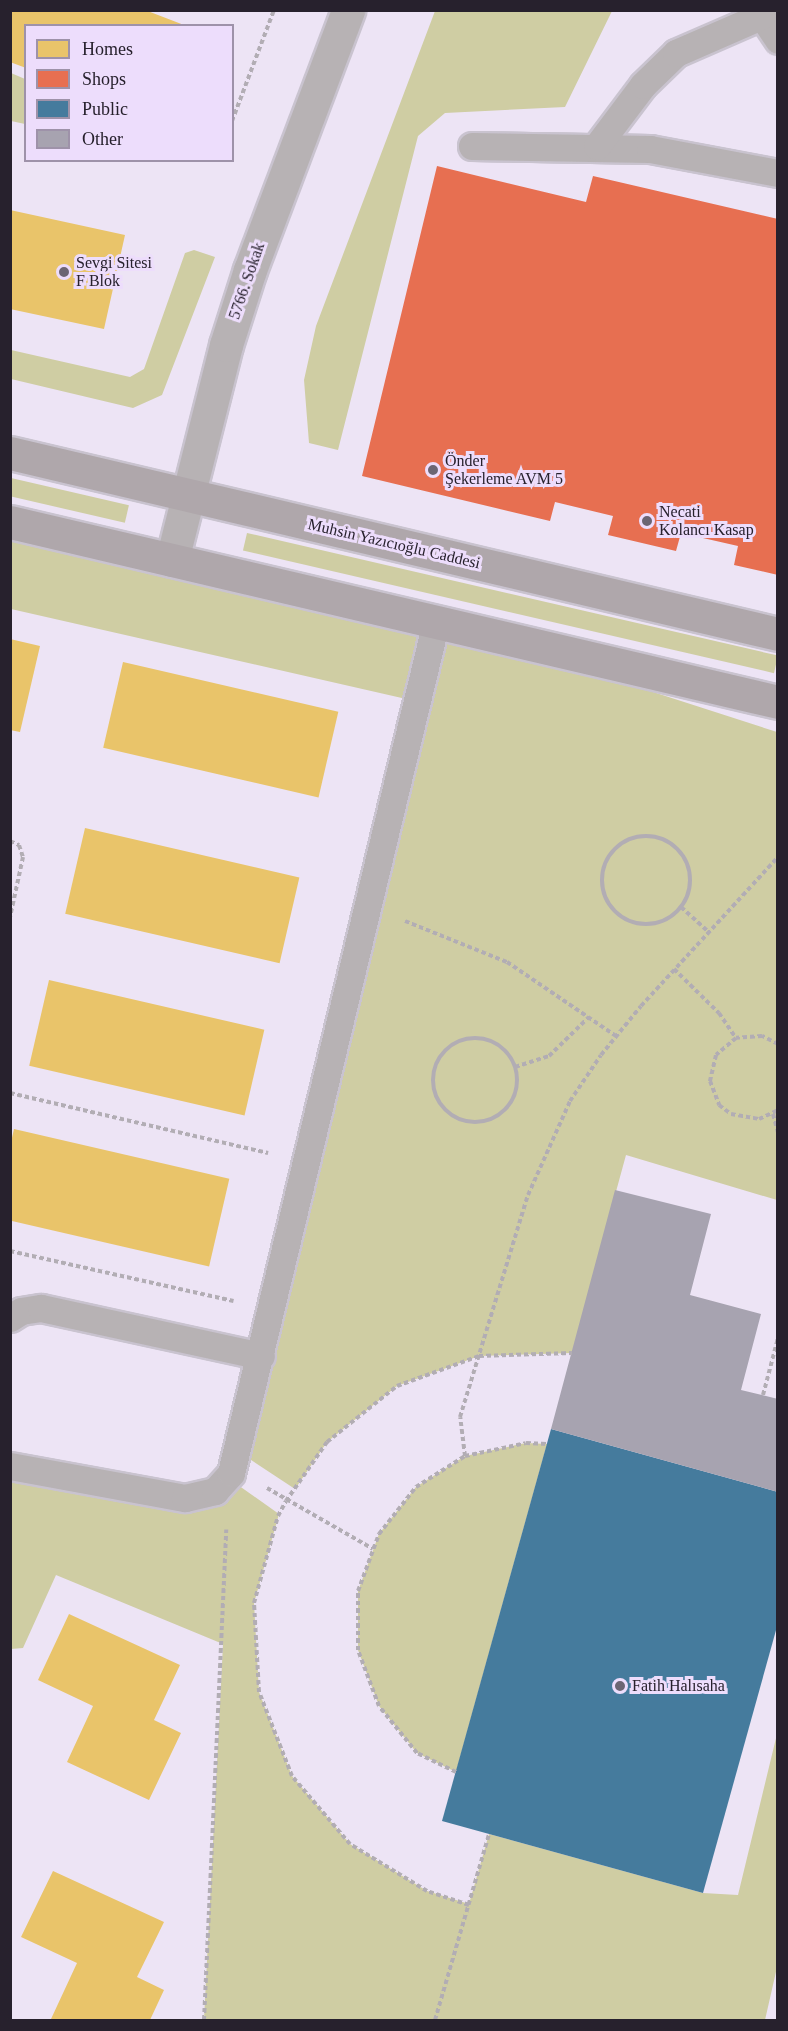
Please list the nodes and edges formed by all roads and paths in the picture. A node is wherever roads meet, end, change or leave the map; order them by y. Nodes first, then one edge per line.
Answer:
1 (274, 10) edge
2 (348, 10) edge
3 (760, 13) edge
4 (777, 40) edge
5 (234, 116) edge
6 (472, 146) dead end
7 (597, 146) junction
8 (777, 173) edge
9 (10, 453) edge
10 (188, 495) junction
11 (10, 522) edge
12 (172, 560) junction
13 (436, 622) junction
14 (777, 634) edge
15 (777, 702) edge
16 (10, 841) edge
17 (777, 857) edge
18 (681, 907) junction
19 (366, 912) junction
20 (10, 916) edge
21 (709, 932) junction
22 (674, 969) junction
23 (589, 1017) junction
24 (616, 1036) junction
25 (736, 1038) junction
26 (777, 1044) edge
27 (515, 1066) junction
28 (10, 1093) edge
29 (777, 1110) edge
30 (772, 1114) junction
31 (777, 1133) edge
32 (307, 1162) junction
33 (10, 1251) edge
34 (272, 1310) junction
35 (10, 1318) edge
36 (777, 1338) edge
37 (572, 1353) dead end
38 (261, 1356) junction
39 (478, 1356) junction
40 (763, 1395) dead end
41 (547, 1444) dead end
42 (465, 1456) junction
43 (234, 1465) junction
44 (10, 1466) edge
45 (215, 1491) junction
46 (286, 1501) junction
47 (373, 1549) junction
48 (456, 1772) dead end
49 (489, 1834) dead end
50 (469, 1905) junction
51 (204, 2020) edge
52 (435, 2020) edge

1 - 5 path
2 - 10 street, 5766. Sokak
3 - 4 lane
3 - 7 lane
6 - 7 lane
7 - 8 lane
9 - 10 main road, Muhsin Yazıcıoğlu Caddesi
10 - 12 street, 5766. Sokak
10 - 14 main road, Muhsin Yazıcıoğlu Caddesi
11 - 12 main road
12 - 13 main road
13 - 15 main road
13 - 19 lane
16 - 20 path
17 - 21 path
18 - 18 path
18 - 21 path
19 - 23 path
19 - 32 lane
21 - 22 path
22 - 24 path
22 - 25 path
23 - 24 path
23 - 27 path
24 - 39 path
25 - 26 path
25 - 30 path
27 - 27 path
28 - 32 path
29 - 30 path
30 - 31 path
32 - 34 lane
33 - 34 path
34 - 38 lane
35 - 38 lane
36 - 40 path
37 - 39 path
38 - 43 lane
39 - 42 path
39 - 46 path
41 - 42 path
42 - 47 path
43 - 45 lane
43 - 46 path
44 - 45 lane
45 - 51 path
46 - 47 path
46 - 50 path
47 - 48 path
49 - 50 path
50 - 52 path

